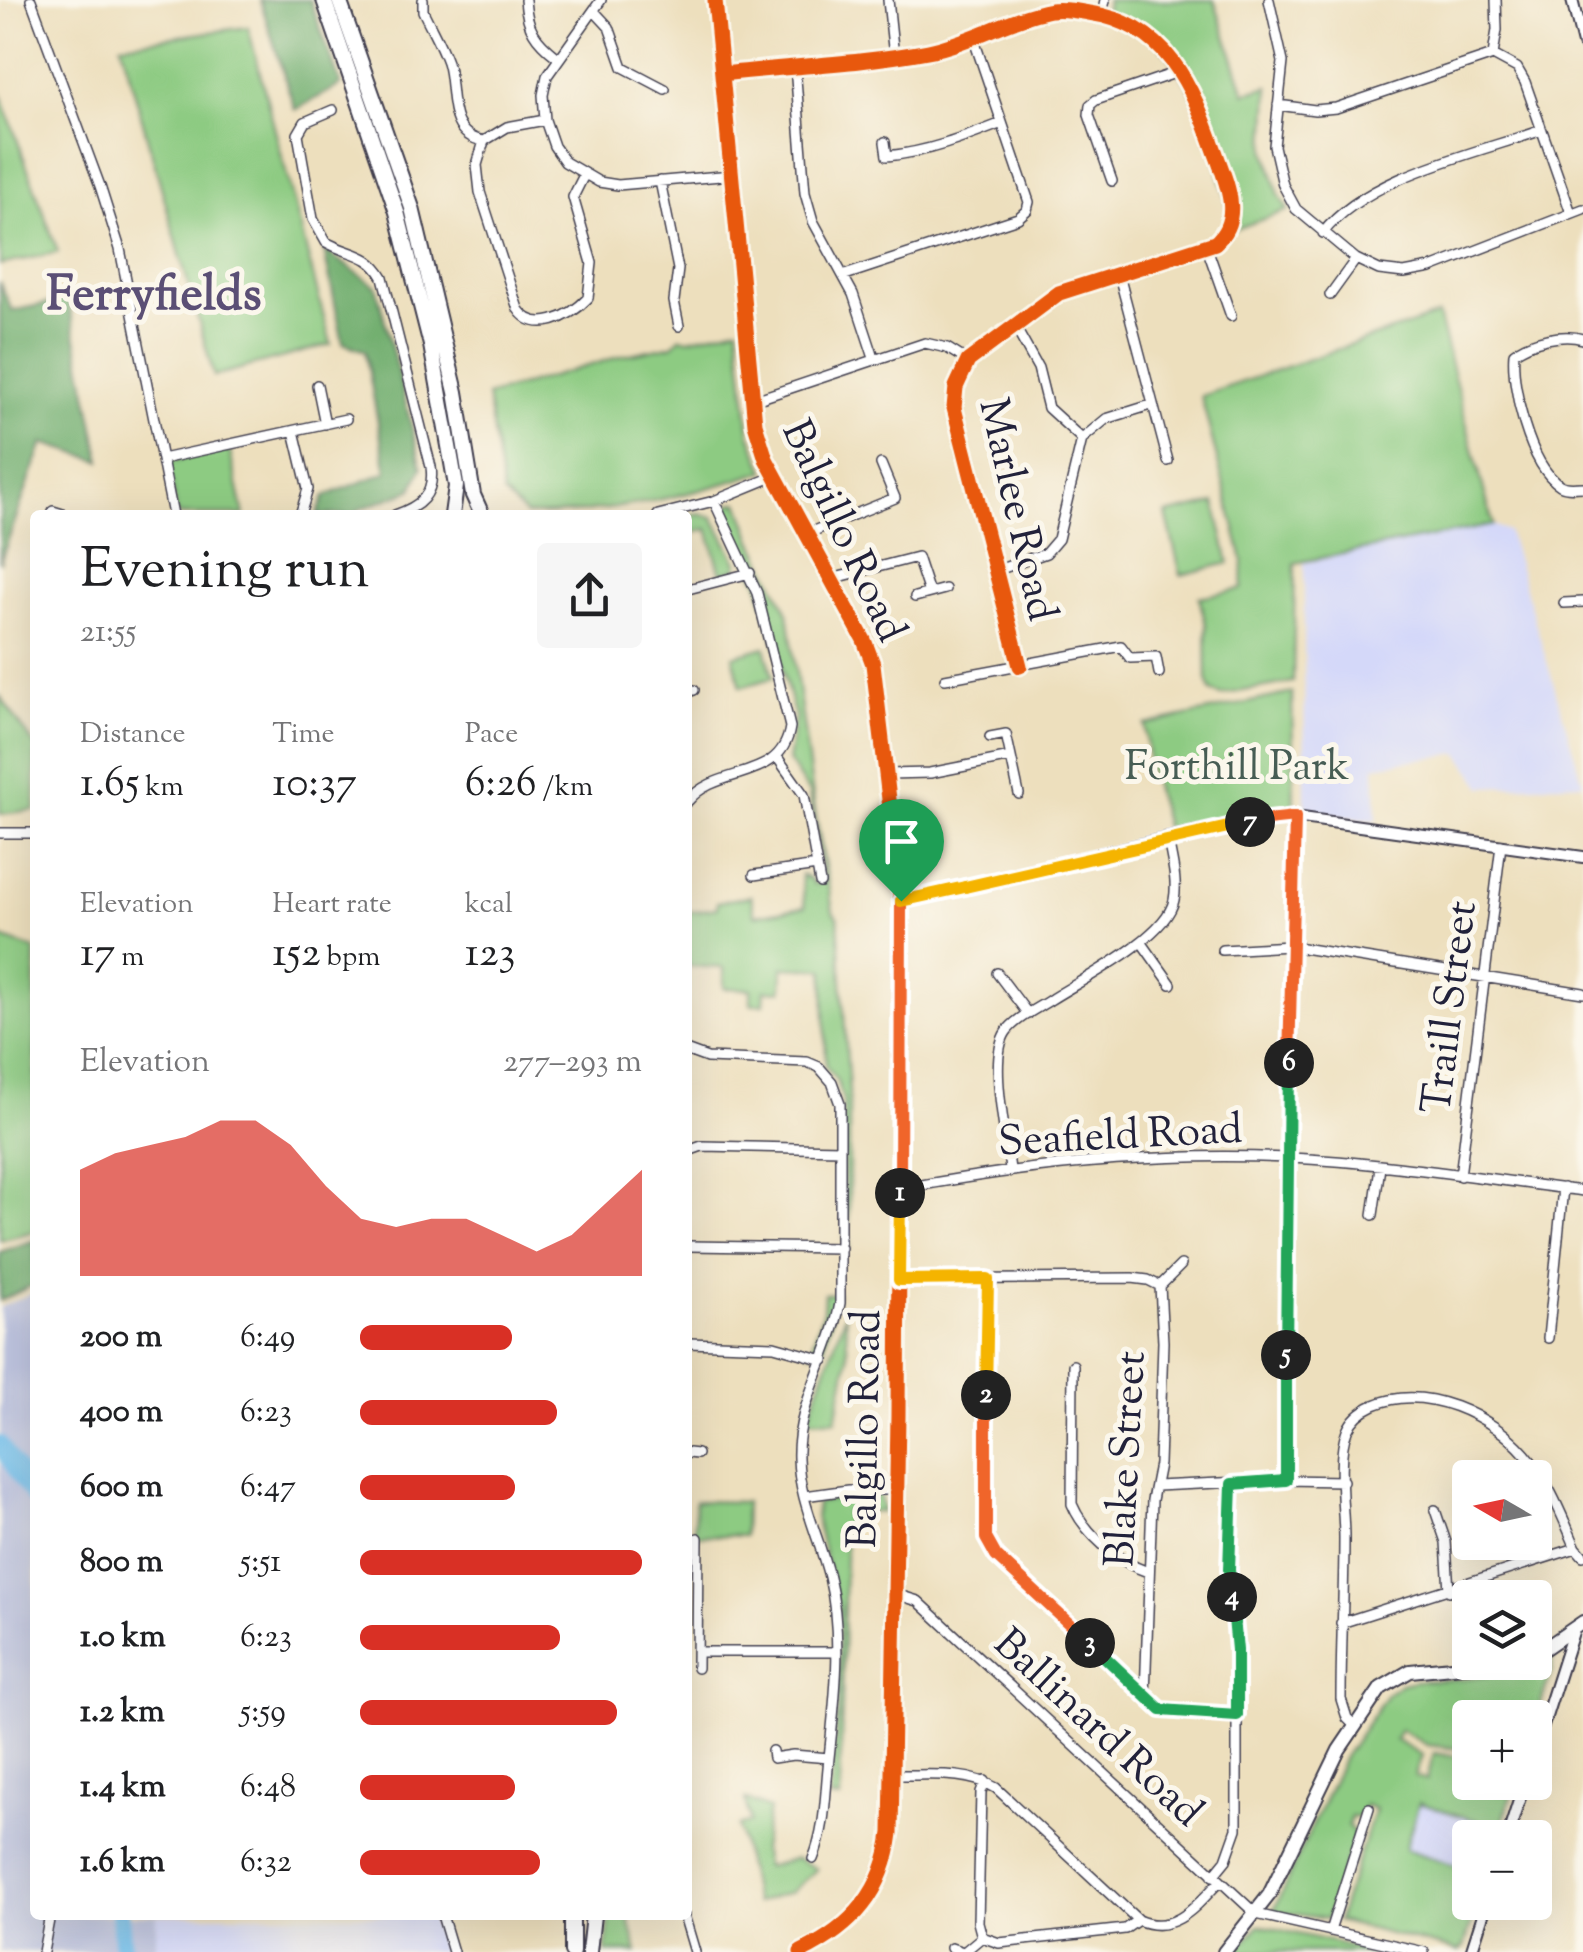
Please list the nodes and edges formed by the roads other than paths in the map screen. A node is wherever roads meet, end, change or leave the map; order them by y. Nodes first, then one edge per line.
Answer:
1 (30, 0) edge
2 (324, 0) edge
3 (339, 0) edge
4 (423, 0) edge
5 (524, 0) edge
6 (601, 0) edge
7 (715, 0) edge
8 (888, 0) edge
9 (1104, 0) edge
10 (1269, 0) edge
11 (1496, 0) edge
12 (1572, 0) edge
13 (595, 12) junction
14 (1102, 15) junction
15 (1580, 20) edge
16 (973, 37) junction
17 (1583, 44) edge
18 (1493, 55) junction
19 (894, 57) junction
20 (557, 58) junction
21 (795, 66) junction
22 (1180, 71) junction
23 (722, 74) junction
24 (665, 89) dead end
25 (1278, 105) junction
26 (333, 110) dead end
27 (545, 120) junction
28 (1002, 123) junction
29 (1542, 130) junction
30 (484, 141) junction
31 (885, 142) dead end
32 (584, 175) junction
33 (732, 176) junction
34 (660, 181) junction
35 (1112, 181) dead end
36 (1583, 209) edge
37 (1571, 213) junction
38 (1323, 233) junction
39 (1206, 245) junction
40 (1356, 259) junction
41 (844, 275) junction
42 (1120, 275) junction
43 (1330, 295) dead end
44 (1231, 316) dead end
45 (1014, 325) junction
46 (680, 326) dead end
47 (1583, 339) edge
48 (874, 358) junction
49 (968, 361) junction
50 (317, 385) dead end
51 (752, 401) junction
52 (1151, 405) junction
53 (346, 419) dead end
54 (325, 424) junction
55 (294, 430) junction
56 (1082, 440) junction
57 (162, 459) junction
58 (1168, 461) dead end
59 (882, 464) dead end
60 (775, 476) junction
61 (1583, 487) edge
62 (714, 501) junction
63 (171, 510) edge
64 (302, 510) edge
65 (407, 510) edge
66 (453, 510) edge
67 (480, 510) edge
68 (678, 510) edge
69 (806, 534) junction
70 (995, 570) junction
71 (750, 573) junction
72 (831, 579) junction
73 (692, 588) edge
74 (945, 589) dead end
75 (928, 593) junction
76 (914, 597) dead end
77 (1564, 602) dead end
78 (1583, 602) edge
79 (1020, 666) junction
80 (1159, 674) dead end
81 (945, 679) dead end
82 (990, 737) dead end
83 (778, 757) junction
84 (1011, 757) junction
85 (888, 774) junction
86 (1018, 794) dead end
87 (692, 799) edge
88 (1295, 817) junction
89 (0, 833) edge
90 (30, 833) edge
91 (1168, 839) junction
92 (1501, 845) junction
93 (1583, 856) edge
94 (817, 866) junction
95 (754, 875) dead end
96 (820, 883) dead end
97 (901, 901) junction
98 (1142, 943) junction
99 (1290, 946) junction
100 (1222, 950) dead end
101 (997, 973) dead end
102 (1482, 980) junction
103 (1170, 984) dead end
104 (1583, 993) edge
105 (1028, 1014) junction
106 (692, 1052) edge
107 (840, 1149) junction
108 (692, 1150) edge
109 (1288, 1158) junction
110 (1380, 1167) junction
111 (1010, 1170) junction
112 (1460, 1176) junction
113 (1563, 1188) junction
114 (900, 1189) junction
115 (1583, 1191) edge
116 (1373, 1214) dead end
117 (692, 1246) edge
118 (841, 1248) junction
119 (1181, 1264) dead end
120 (988, 1279) junction
121 (899, 1280) junction
122 (1160, 1286) junction
123 (1548, 1338) dead end
124 (692, 1343) edge
125 (824, 1360) junction
126 (1073, 1365) dead end
127 (1286, 1480) junction
128 (1342, 1481) junction
129 (1232, 1484) junction
130 (1156, 1486) junction
131 (897, 1490) junction
132 (804, 1496) junction
133 (1435, 1510) dead end
134 (698, 1538) dead end
135 (1579, 1552) edge
136 (1148, 1572) junction
137 (1449, 1591) junction
138 (895, 1594) junction
139 (1342, 1623) junction
140 (1578, 1627) edge
141 (1552, 1644) edge
142 (698, 1652) junction
143 (836, 1652) junction
144 (1452, 1667) edge
145 (697, 1668) dead end
146 (1145, 1696) junction
147 (1552, 1702) edge
148 (1237, 1715) junction
149 (1354, 1725) junction
150 (772, 1751) dead end
151 (829, 1758) junction
152 (892, 1775) junction
153 (985, 1782) junction
154 (1369, 1808) dead end
155 (1352, 1820) dead end
156 (1364, 1824) junction
157 (812, 1858) dead end
158 (1216, 1879) junction
159 (1256, 1914) junction
160 (49, 1920) edge
161 (443, 1920) edge
162 (572, 1920) edge
163 (594, 1920) edge
164 (595, 1920) edge
165 (685, 1920) edge
166 (1138, 1920) junction
167 (1481, 1920) edge
168 (1330, 1930) junction
169 (982, 1938) junction
170 (951, 1948) dead end
171 (43, 1952) edge
172 (453, 1952) edge
173 (572, 1952) edge
174 (589, 1952) edge
175 (597, 1952) edge
176 (694, 1952) edge
177 (801, 1952) edge
178 (964, 1952) edge
179 (1224, 1952) edge
180 (1424, 1952) edge
181 (1471, 1952) edge

1 - 57 street
2 - 66 main road
3 - 67 main road
4 - 30 street
5 - 20 street
6 - 13 street
7 - 23 street, Balgillo Road
8 - 19 street
9 - 14 street
10 - 25 street
11 - 18 street
12 - 15 street
13 - 20 street
13 - 24 street
14 - 16 street
14 - 22 street
15 - 17 street
16 - 19 street
16 - 28 street
18 - 25 street
18 - 29 street
19 - 21 street
20 - 27 street
21 - 23 street
21 - 41 street
22 - 35 street
22 - 39 street
23 - 33 street, Balgillo Road
25 - 38 street
26 - 65 street
27 - 30 street
27 - 32 street
28 - 31 street
28 - 41 street
29 - 37 street
29 - 38 street
30 - 32 street
32 - 34 street
33 - 34 street
33 - 51 street, Balgillo Road
34 - 46 street
36 - 37 street
37 - 40 street
38 - 40 street
39 - 42 street, Marlee Road
39 - 44 street
40 - 43 street
41 - 48 street
42 - 45 street, Marlee Road
42 - 52 street
45 - 49 street, Marlee Road
45 - 56 street
47 - 61 street
48 - 49 street
48 - 51 street
49 - 70 street, Marlee Road
50 - 54 street
51 - 60 street, Balgillo Road
52 - 56 street
52 - 58 street
53 - 54 street
54 - 55 street
55 - 57 street
55 - 64 street
56 - 70 street
57 - 63 street
59 - 69 street
60 - 62 street
60 - 69 street, Balgillo Road
62 - 68 street
62 - 71 street
69 - 72 street, Balgillo Road
70 - 79 street, Marlee Road
71 - 73 street
71 - 83 street
72 - 75 street
72 - 85 street, Balgillo Road
74 - 75 street
75 - 76 street
77 - 78 street
79 - 80 street, Marlee Road
79 - 81 street, Marlee Road
82 - 84 street
83 - 87 street
83 - 94 street
84 - 85 street
84 - 86 street
85 - 97 street, Balgillo Road
88 - 91 street
88 - 92 street
88 - 99 street
89 - 90 street
91 - 97 street
91 - 98 street
92 - 93 street
92 - 102 street, Traill Street
94 - 95 street
94 - 96 street
97 - 114 street, Balgillo Road
98 - 103 street
98 - 105 street
99 - 100 street
99 - 102 street
99 - 109 street
101 - 105 street
102 - 104 street
102 - 112 street, Traill Street
105 - 111 street
106 - 107 street
107 - 108 street
107 - 118 street
109 - 110 street, Seafield Road
109 - 111 street, Seafield Road
109 - 127 street
110 - 112 street, Seafield Road
110 - 116 street
111 - 114 street, Seafield Road
112 - 113 street, Seafield Road
113 - 115 street, Seafield Road
113 - 123 street
114 - 121 street, Balgillo Road
117 - 118 street
118 - 125 street
119 - 122 street
120 - 121 street
120 - 122 street
120 - 146 street
121 - 131 street, Balgillo Road
122 - 130 street, Blake Street
124 - 125 street
125 - 132 street
126 - 136 street
127 - 128 street
127 - 129 street
128 - 135 street
128 - 139 street
129 - 130 street
129 - 148 street
130 - 136 street, Blake Street
131 - 132 street
131 - 138 street, Balgillo Road
132 - 143 street
133 - 137 street
134 - 142 street
135 - 137 street
136 - 146 street, Blake Street
137 - 139 street
138 - 152 street, Balgillo Road
138 - 158 street, Ballinard Road
139 - 149 street
140 - 141 main road
140 - 147 street
142 - 143 street
142 - 145 street
143 - 151 street
144 - 149 main road
146 - 148 street
148 - 158 street
149 - 159 main road
150 - 151 street
151 - 157 street
152 - 153 street
152 - 177 street, Balgillo Road
153 - 166 street
153 - 169 street
154 - 156 street
155 - 156 street
156 - 168 street
158 - 159 street, Ballinard Road
158 - 166 street
159 - 168 street
159 - 179 main road
160 - 171 street
161 - 172 street
162 - 173 main road
163 - 174 main road
164 - 175 main road
165 - 176 street
166 - 169 street
167 - 181 street
168 - 180 street
169 - 178 street
170 - 178 street

